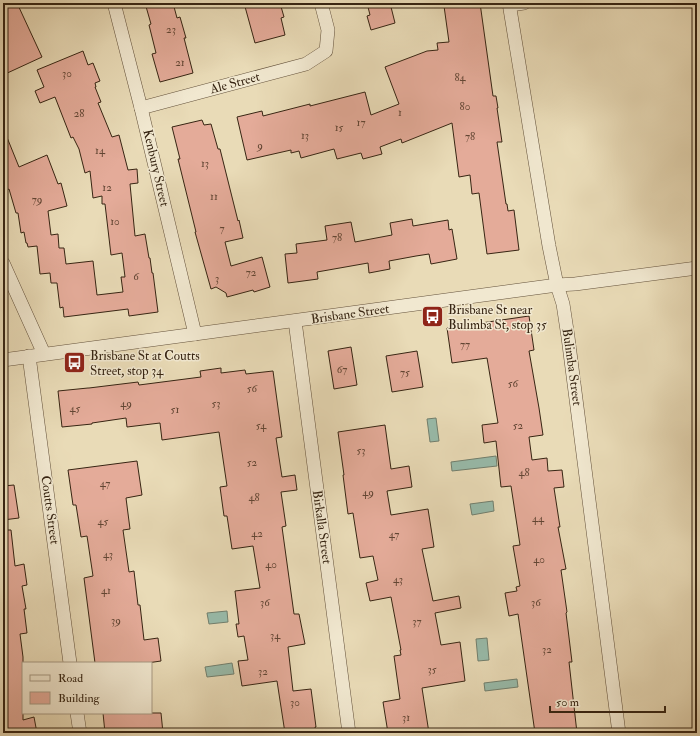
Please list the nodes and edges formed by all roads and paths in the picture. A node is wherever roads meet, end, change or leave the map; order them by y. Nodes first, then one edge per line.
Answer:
1 (114, 3) edge
2 (321, 3) edge
3 (524, 3) edge
4 (509, 4) edge
5 (141, 108) junction
6 (3, 263) edge
7 (697, 268) edge
8 (557, 285) junction
9 (295, 321) junction
10 (195, 334) junction
11 (44, 354) junction
12 (29, 356) junction
13 (3, 360) edge
14 (70, 662) edge
15 (77, 714) edge
16 (80, 733) edge
17 (349, 733) edge
18 (619, 733) edge

1 - 5 street, Kenbury Street
2 - 5 street, Ale Street
3 - 4 street
4 - 8 street, Bulimba Street
5 - 10 street, Kenbury Street
6 - 11 street
7 - 8 street, Brisbane Street
8 - 9 street, Brisbane Street
8 - 18 street, Bulimba Street
9 - 10 street, Brisbane Street
9 - 17 street, Birkalla Street
10 - 11 street, Brisbane Street
11 - 12 street, Brisbane Street
12 - 13 street, Brisbane Street
12 - 14 street, Coutts Street
15 - 16 street

